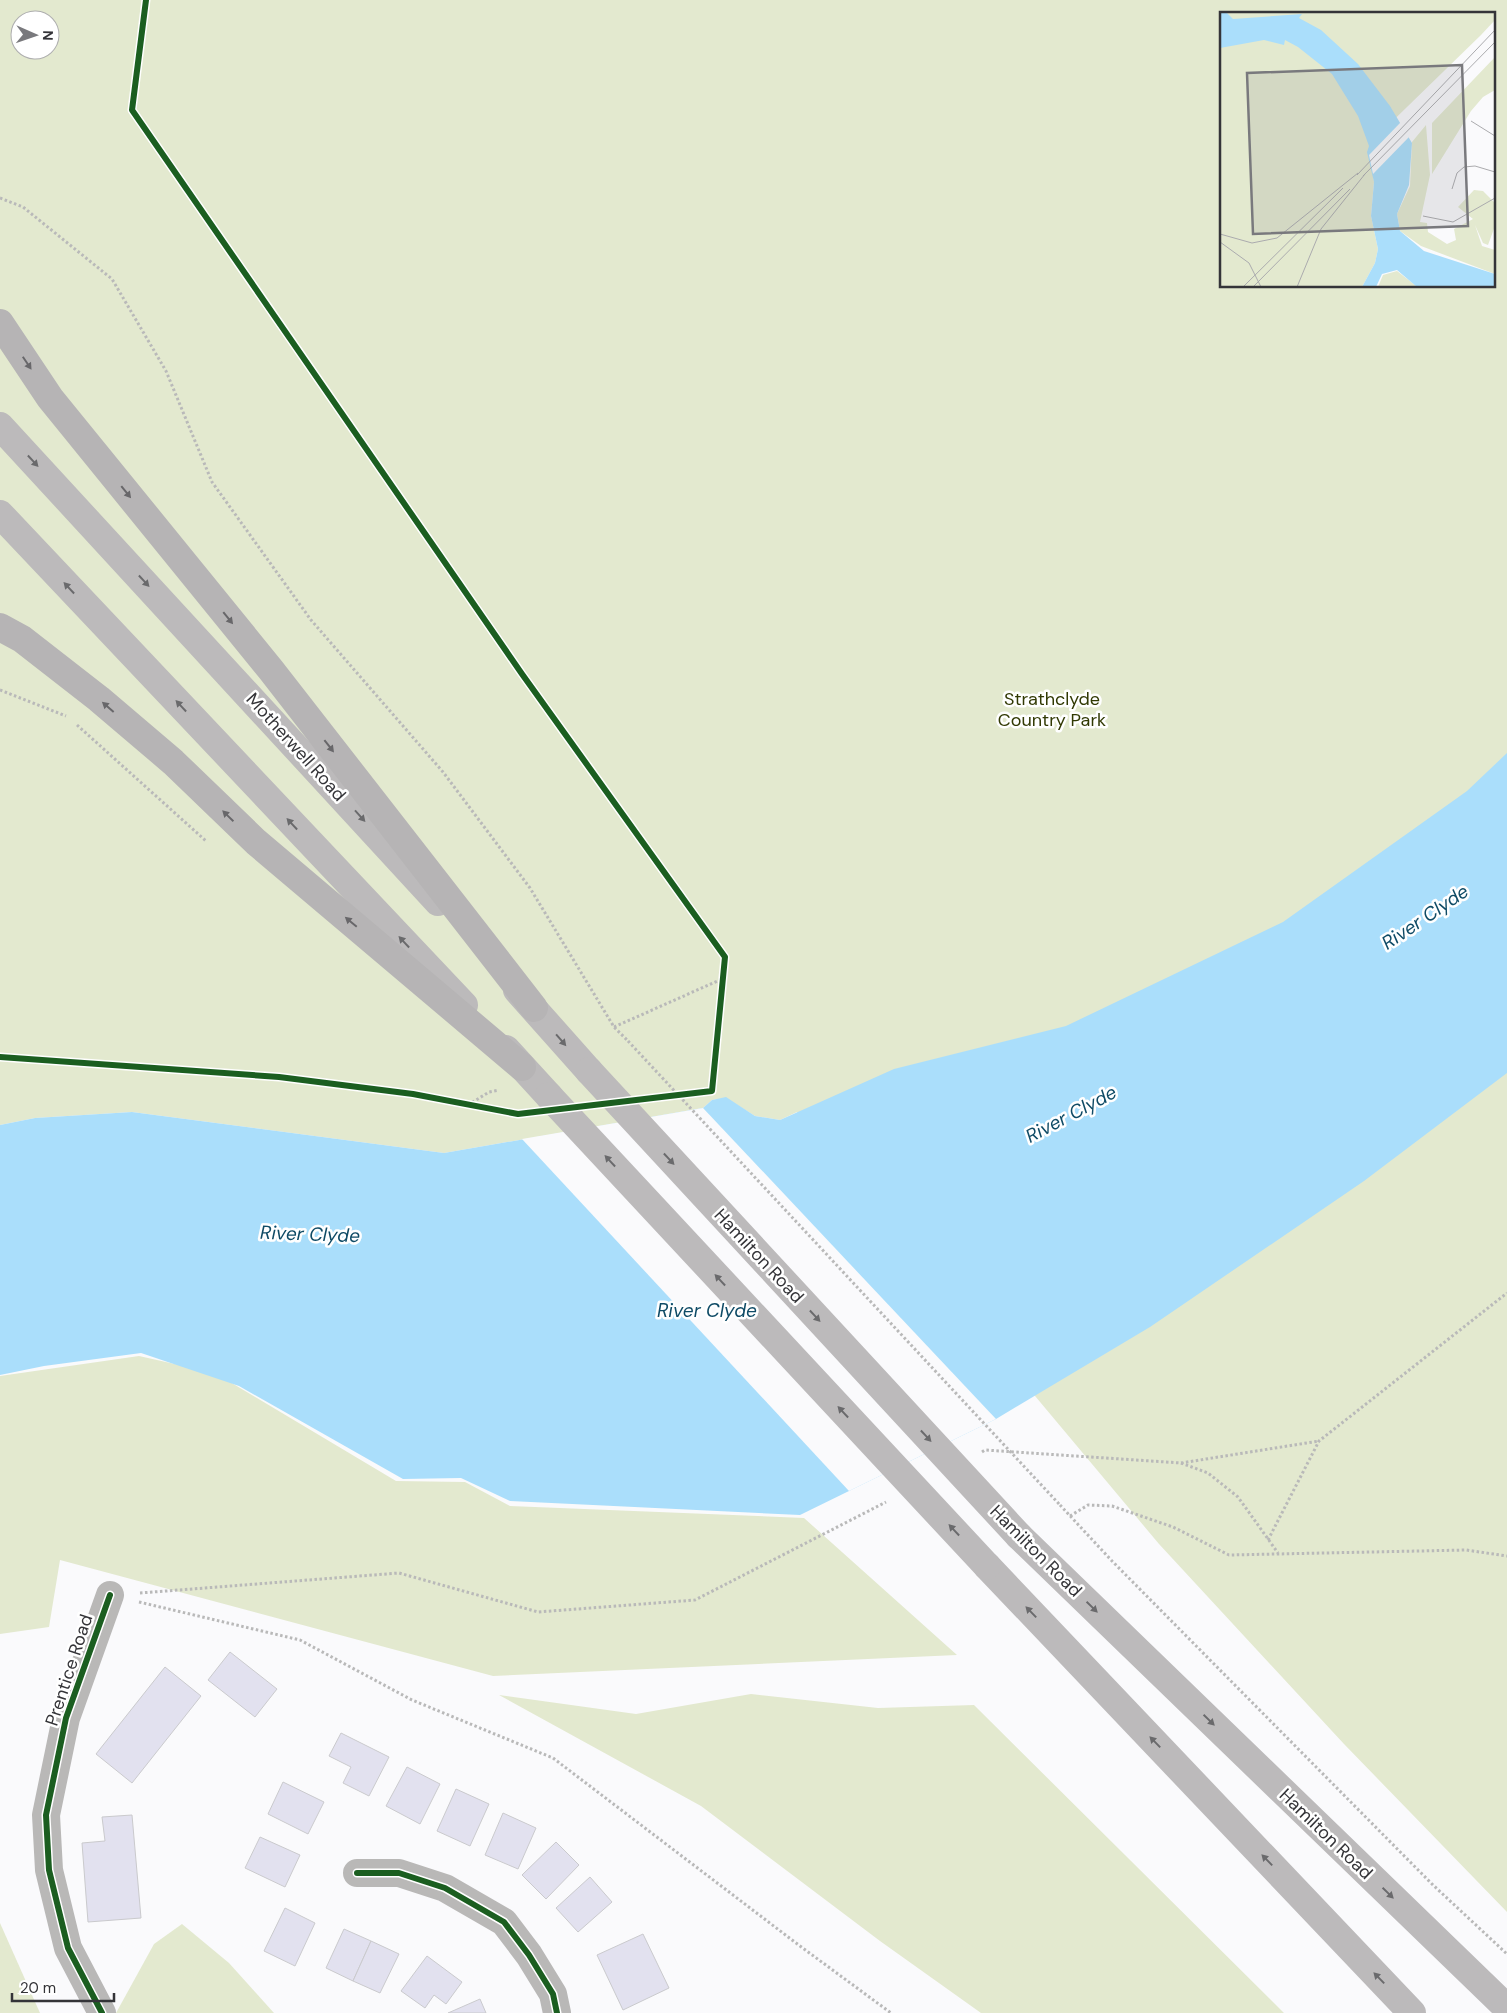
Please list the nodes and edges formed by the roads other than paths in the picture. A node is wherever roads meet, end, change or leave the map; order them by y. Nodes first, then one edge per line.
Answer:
1 (0, 323) edge
2 (0, 426) edge
3 (0, 514) edge
4 (0, 627) edge
5 (534, 1008) junction
6 (522, 1066) junction
7 (589, 1071) joint
8 (110, 1595) road end
9 (357, 1873) dead end
10 (1507, 2008) edge
11 (102, 2013) edge
12 (557, 2013) edge
13 (1412, 2013) edge

1 -> 5 highway
2 -> 5 main road, Motherwell Road
6 -> 3 main road
6 -> 4 highway
5 -> 7 main road, Motherwell Road
13 -> 6 main road, bridge
7 -> 10 main road, Hamilton Road, bridge
8 - 11 street, Prentice Road
9 - 12 street

